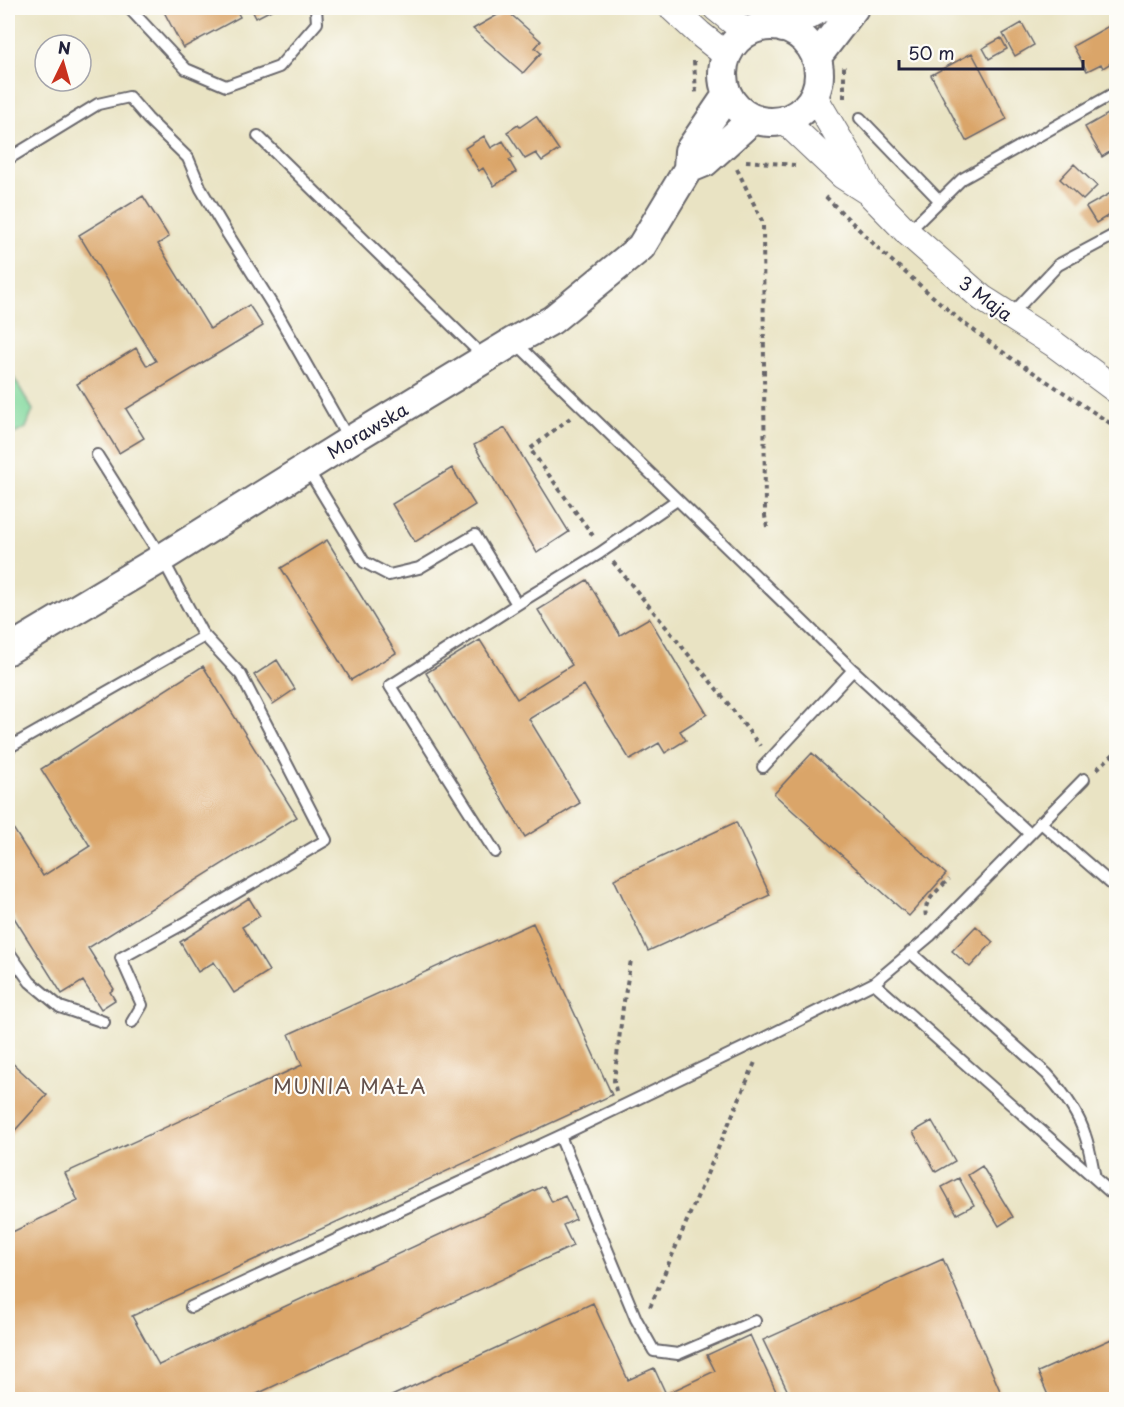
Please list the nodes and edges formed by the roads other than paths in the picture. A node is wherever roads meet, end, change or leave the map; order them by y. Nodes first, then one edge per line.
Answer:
1 (129, 8) edge
2 (316, 8) edge
3 (672, 8) edge
4 (716, 8) edge
5 (821, 8) edge
6 (854, 8) edge
7 (783, 28) junction
8 (746, 32) junction
9 (726, 56) junction
10 (816, 58) junction
11 (1116, 93) edge
12 (815, 94) junction
13 (727, 95) junction
14 (860, 118) dead end
15 (754, 120) junction
16 (784, 120) junction
17 (258, 136) dead end
18 (8, 159) edge
19 (688, 170) junction
20 (868, 192) junction
21 (940, 201) junction
22 (908, 233) junction
23 (1116, 234) edge
24 (1010, 316) junction
25 (514, 341) junction
26 (485, 358) junction
27 (1112, 383) edge
28 (349, 441) junction
29 (97, 455) dead end
30 (307, 467) junction
31 (677, 500) junction
32 (162, 558) junction
33 (517, 604) junction
34 (205, 636) junction
35 (8, 650) edge
36 (853, 670) junction
37 (8, 748) edge
38 (767, 763) road end
39 (1084, 779) road end
40 (1040, 822) junction
41 (1030, 834) junction
42 (495, 852) dead end
43 (1116, 888) edge
44 (8, 951) edge
45 (910, 952) junction
46 (874, 983) junction
47 (104, 1022) dead end
48 (132, 1022) dead end
49 (560, 1136) junction
50 (1095, 1178) junction
51 (1116, 1197) edge
52 (191, 1307) dead end
53 (755, 1321) dead end

1 - 2 lane
3 - 9 street
4 - 8 street
5 - 7 main road
6 - 10 main road
7 - 8 main road
7 - 10 main road
8 - 9 main road
9 - 13 main road
10 - 12 main road
11 - 21 lane
12 - 16 main road
12 - 20 street, 3 Maja
13 - 15 main road
13 - 19 main road, Morawska
14 - 21 lane
15 - 16 main road
15 - 19 main road, Morawska
16 - 20 street, 3 Maja
17 - 26 lane
18 - 28 lane
19 - 25 main road, Morawska
20 - 22 street, 3 Maja
21 - 22 lane
22 - 24 street, 3 Maja
23 - 24 lane
24 - 27 street, 3 Maja
25 - 26 main road, Morawska
25 - 31 lane
26 - 28 main road, Morawska
28 - 30 main road, Morawska
29 - 32 lane
30 - 32 main road, Morawska
30 - 33 lane
31 - 33 lane
31 - 36 lane
32 - 34 lane
32 - 35 main road, Morawska
33 - 42 lane
34 - 37 lane
34 - 48 lane
36 - 38 lane
36 - 41 lane
39 - 40 lane
40 - 41 lane
40 - 43 lane
41 - 45 lane
44 - 47 lane
45 - 46 lane
45 - 50 lane
46 - 49 lane
46 - 50 lane
49 - 52 lane
49 - 53 lane
50 - 51 lane

